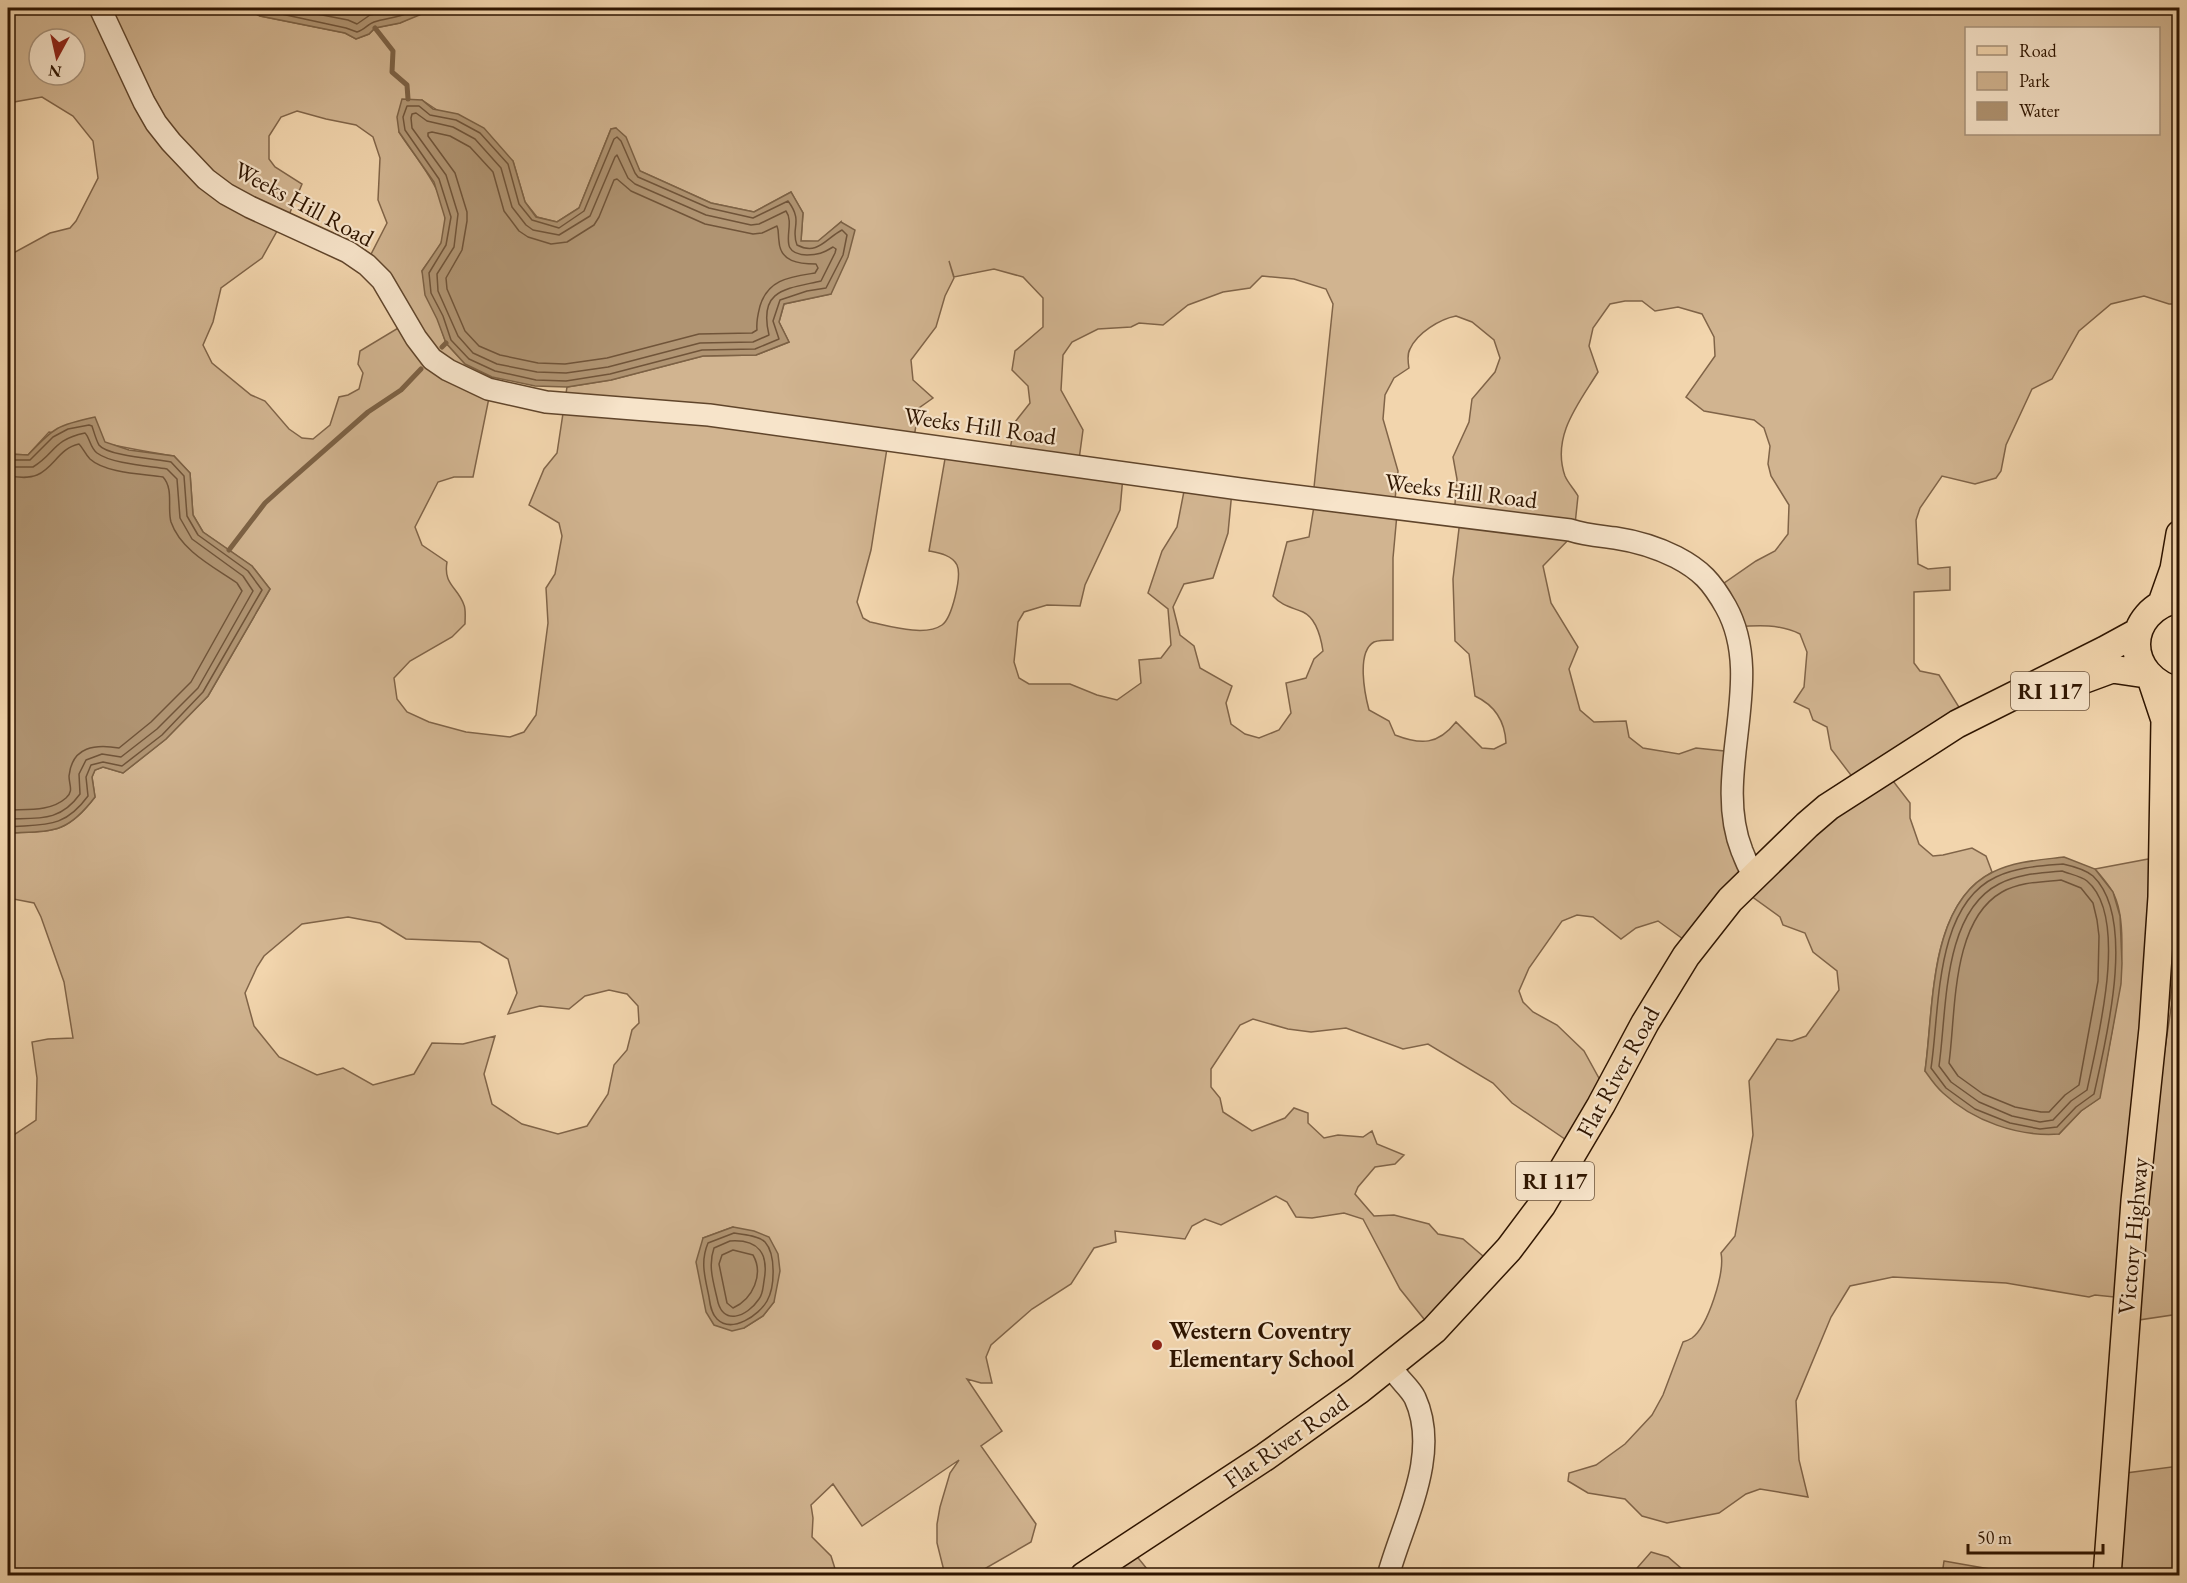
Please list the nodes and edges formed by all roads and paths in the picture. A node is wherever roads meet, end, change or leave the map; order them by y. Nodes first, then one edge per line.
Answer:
1 (100, 8) edge
2 (2180, 534) edge
3 (2171, 601) edge
4 (2138, 632) junction
5 (2149, 677) junction
6 (2180, 692) edge
7 (1957, 724) junction
8 (2180, 790) edge
9 (1754, 875) junction
10 (2162, 897) junction
11 (1391, 1365) junction
12 (1084, 1575) edge
13 (1388, 1575) edge
14 (2107, 1575) edge

1 - 9 street, Weeks Hill Road
2 - 3 main road
3 - 4 main road
4 - 5 main road, Victory Highway
4 - 7 main road, Flat River Road
5 - 6 main road, Flat River Road
5 - 7 main road, Flat River Road / RI 117
5 - 10 main road, Victory Highway
7 - 9 main road, Flat River Road / RI 117
8 - 10 main road, Victory Highway
9 - 11 main road, Flat River Road / RI 117
10 - 14 main road, Victory Highway
11 - 12 main road, Flat River Road / RI 117
11 - 13 street

